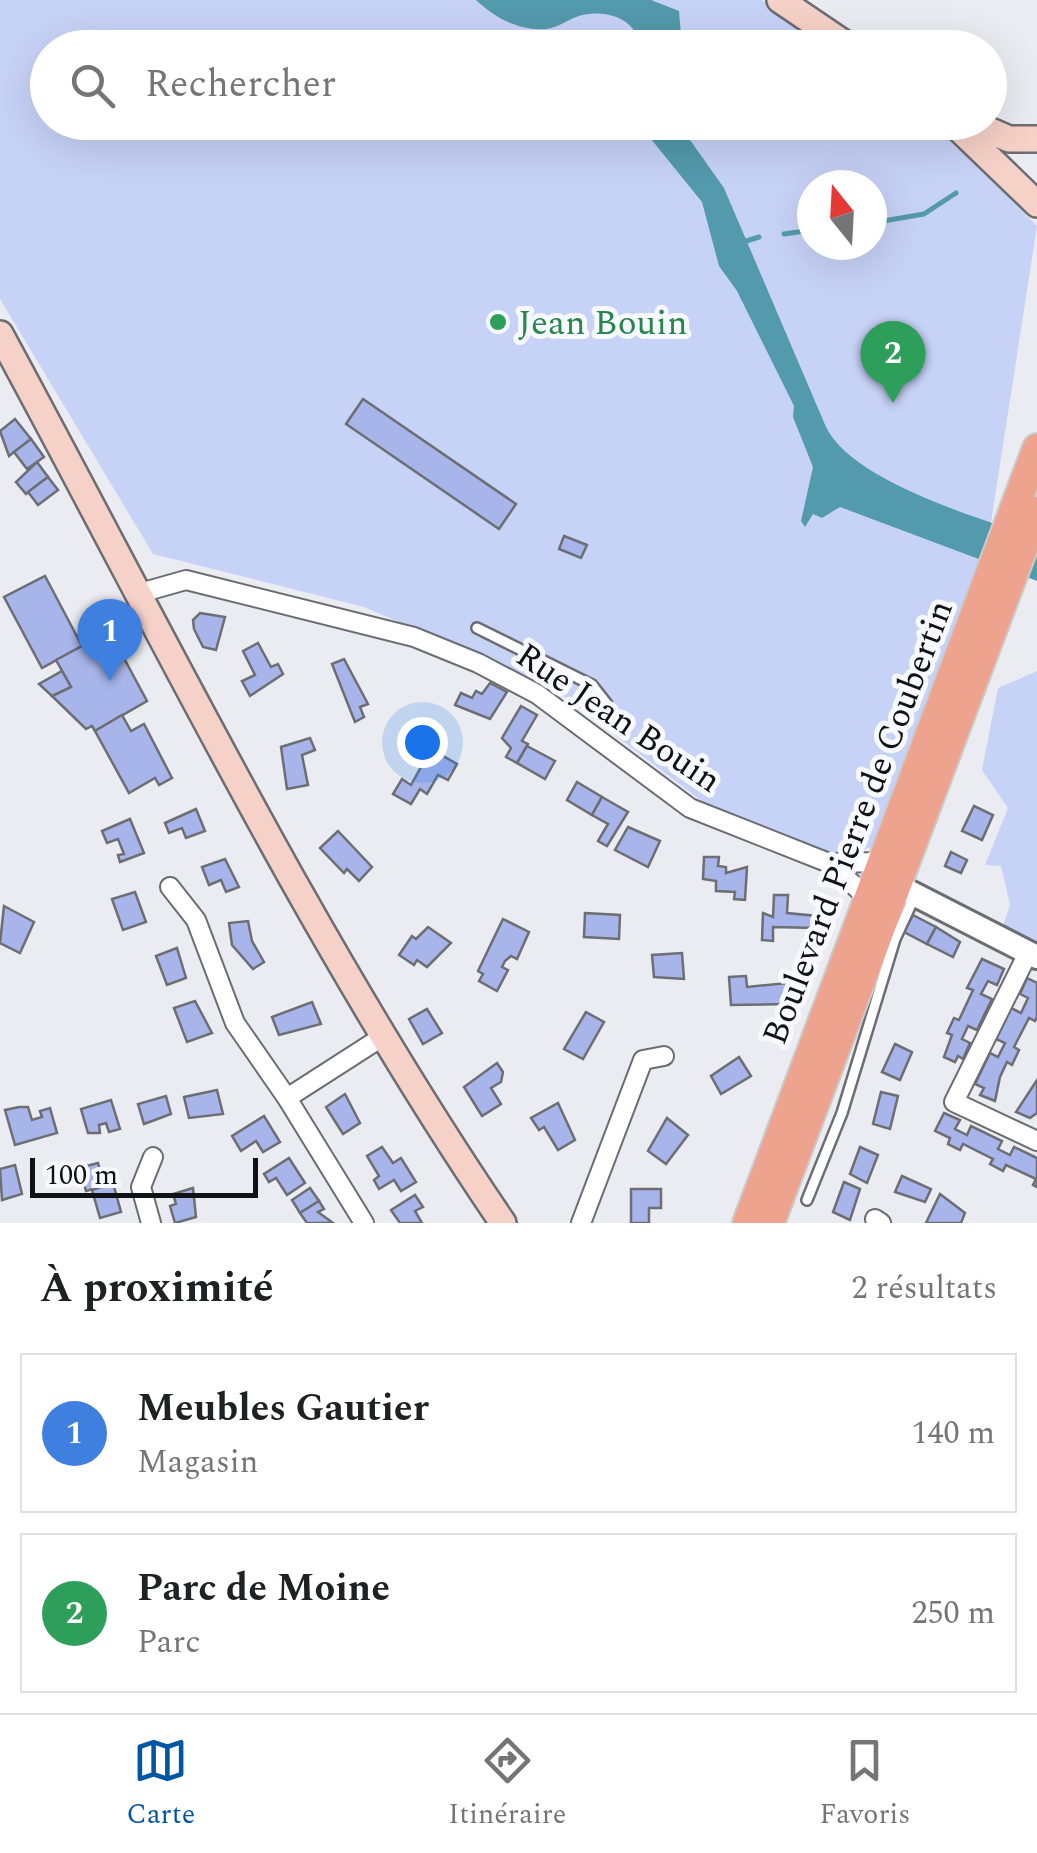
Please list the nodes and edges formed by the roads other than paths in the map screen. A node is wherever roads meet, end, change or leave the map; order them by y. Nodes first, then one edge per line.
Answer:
1 (780, 0) edge
2 (824, 30) edge
3 (1007, 138) edge
4 (971, 140) edge
5 (1037, 140) edge
6 (1037, 204) edge
7 (0, 334) edge
8 (1037, 448) edge
9 (1025, 509) edge
10 (140, 593) junction
11 (991, 604) junction
12 (478, 628) dead end
13 (607, 704) dead end
14 (882, 862) junction
15 (829, 863) junction
16 (170, 887) dead end
17 (906, 892) junction
18 (868, 898) junction
19 (1032, 955) edge
20 (382, 1037) junction
21 (664, 1056) dead end
22 (287, 1098) junction
23 (1037, 1143) edge
24 (153, 1157) dead end
25 (807, 1200) dead end
26 (151, 1223) edge
27 (364, 1223) edge
28 (502, 1223) edge
29 (580, 1223) edge
30 (747, 1223) edge
31 (770, 1223) edge

1 - 2 main road
3 - 5 main road
4 - 6 main road
7 - 10 main road
8 - 9 main road, Boulevard Pierre de Coubertin
9 - 11 main road, Boulevard Pierre de Coubertin
10 - 15 street, Rue Jean Bouin
10 - 20 main road
11 - 14 main road, Boulevard Pierre de Coubertin
11 - 17 main road, Boulevard Pierre de Coubertin
12 - 13 lane
14 - 15 street, Rue Jean Bouin
14 - 18 main road, Boulevard Pierre de Coubertin
15 - 18 street, Rue Jean Bouin
16 - 22 street
17 - 19 street
17 - 25 lane
17 - 31 main road, Boulevard Pierre de Coubertin
18 - 30 main road, Boulevard Pierre de Coubertin
19 - 23 street
20 - 22 street
20 - 28 main road
21 - 29 street
22 - 27 street
24 - 26 street

